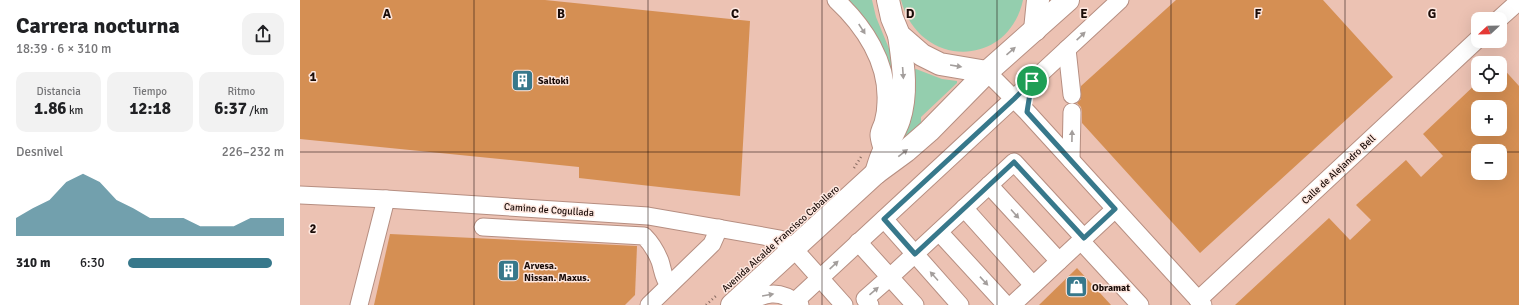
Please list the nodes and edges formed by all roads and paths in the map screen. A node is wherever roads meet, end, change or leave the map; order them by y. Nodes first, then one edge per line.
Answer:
1 (836, 0) edge
2 (888, 0) edge
3 (1038, 0) edge
4 (1068, 0) edge
5 (1120, 0) edge
6 (1519, 1) edge
7 (1507, 12) edge
8 (1035, 30) junction
9 (899, 35) junction
10 (1471, 46) edge
11 (1067, 49) junction
12 (987, 72) junction
13 (1032, 81) junction
14 (1072, 95) dead end
15 (1014, 99) junction
16 (1027, 112) junction
17 (1072, 112) dead end
18 (873, 152) junction
19 (1071, 160) junction
20 (849, 173) dead end
21 (876, 173) junction
22 (989, 185) junction
23 (300, 195) edge
24 (386, 199) junction
25 (964, 208) junction
26 (1115, 209) junction
27 (884, 219) junction
28 (483, 227) dead end
29 (719, 228) junction
30 (939, 232) junction
31 (1082, 239) junction
32 (858, 242) junction
33 (793, 248) junction
34 (915, 254) junction
35 (1059, 261) junction
36 (890, 277) junction
37 (820, 278) junction
38 (669, 285) junction
39 (1033, 285) junction
40 (726, 299) edge
41 (1200, 302) edge
42 (795, 304) edge
43 (359, 305) edge
44 (648, 305) edge
45 (706, 305) edge
46 (742, 305) edge
47 (844, 305) edge
48 (870, 305) edge
49 (915, 305) edge
50 (960, 305) edge
51 (1006, 305) edge
52 (1012, 305) edge
53 (1140, 305) edge

1 -> 18 street
2 - 9 main road
3 - 8 main road
4 - 8 main road, Avenida Alcalde Francisco Caballero
11 -> 5 street
6 - 7 street
12 -> 8 main road, Avenida Alcalde Francisco Caballero
9 -> 12 main road
9 -> 18 main road, Avenida Alcalde Francisco Caballero
10 - 41 street, Calle de Alejandro Bell
11 - 13 street
11 - 14 street
12 - 15 street
21 -> 12 main road, Avenida Alcalde Francisco Caballero
13 - 15 street
13 - 16 street
15 - 16 street
15 - 27 street
16 - 19 street
19 -> 17 street
18 - 20 path
18 - 21 main road, Avenida Alcalde Francisco Caballero
19 - 26 street
21 - 33 main road, Avenida Alcalde Francisco Caballero
22 - 25 street
22 - 31 street
22 -> 35 street
23 - 24 street, Camino de Cogullada
24 - 29 street, Camino de Cogullada
24 - 43 street
25 - 30 street
25 - 39 street
26 - 31 street
26 - 41 street
27 - 32 street
27 - 34 street
28 - 38 street
29 - 33 street, Camino de Cogullada
29 - 38 street
30 - 34 street
30 -> 51 street
31 - 35 street
31 - 53 street
32 - 36 street
37 -> 32 street
33 - 37 street, Camino de Cogullada
33 - 40 main road, Avenida Alcalde Francisco Caballero
34 - 36 street
50 -> 34 street
35 - 39 street
48 -> 36 street
36 - 49 street
37 - 42 street
37 - 47 street, Camino de Cogullada
38 - 44 street
39 - 52 street
40 - 45 path, Avenida Alcalde Francisco Caballero
46 -> 42 street

